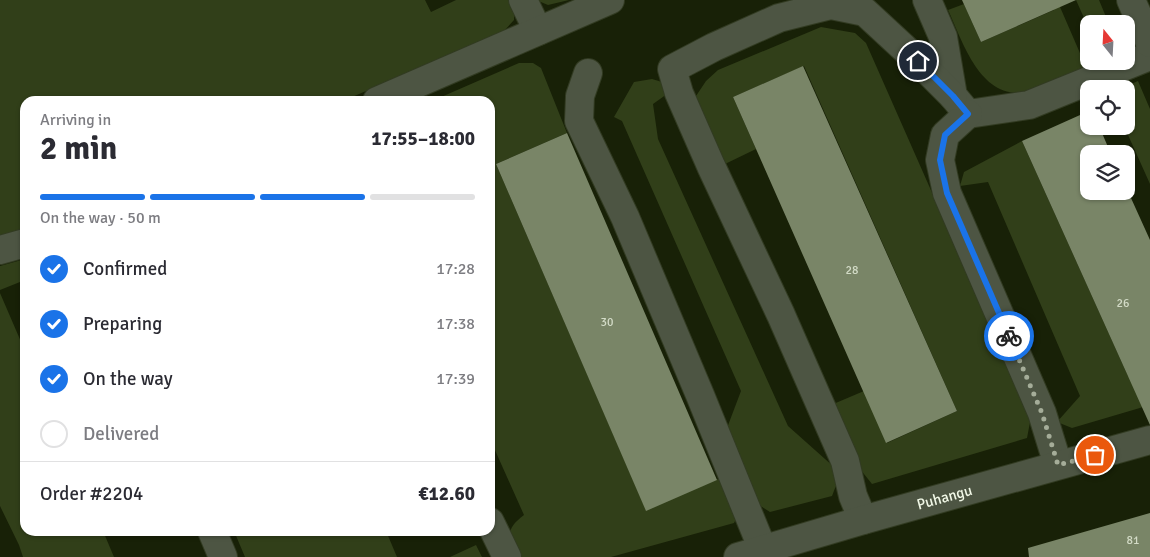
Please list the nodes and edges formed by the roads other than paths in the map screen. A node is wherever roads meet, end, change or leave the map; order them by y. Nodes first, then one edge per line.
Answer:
1 (523, 0) edge
2 (610, 0) edge
3 (927, 0) edge
4 (1131, 0) edge
5 (538, 31) junction
6 (1150, 43) edge
7 (1150, 56) edge
8 (588, 73) dead end
9 (388, 96) edge
10 (960, 105) junction
11 (20, 244) edge
12 (0, 250) edge
13 (1150, 440) edge
14 (1058, 465) junction
15 (863, 520) junction
16 (495, 533) edge
17 (214, 536) edge
18 (751, 554) edge
19 (223, 557) edge
20 (506, 557) edge

1 - 5 street
2 - 5 street
3 - 10 street
4 - 6 street
5 - 9 street
7 - 10 street
8 - 18 street
10 - 14 street
10 - 15 street
11 - 12 street
13 - 14 street, Puhangu
14 - 15 street, Puhangu
15 - 18 street, Puhangu
16 - 20 street
17 - 19 street

